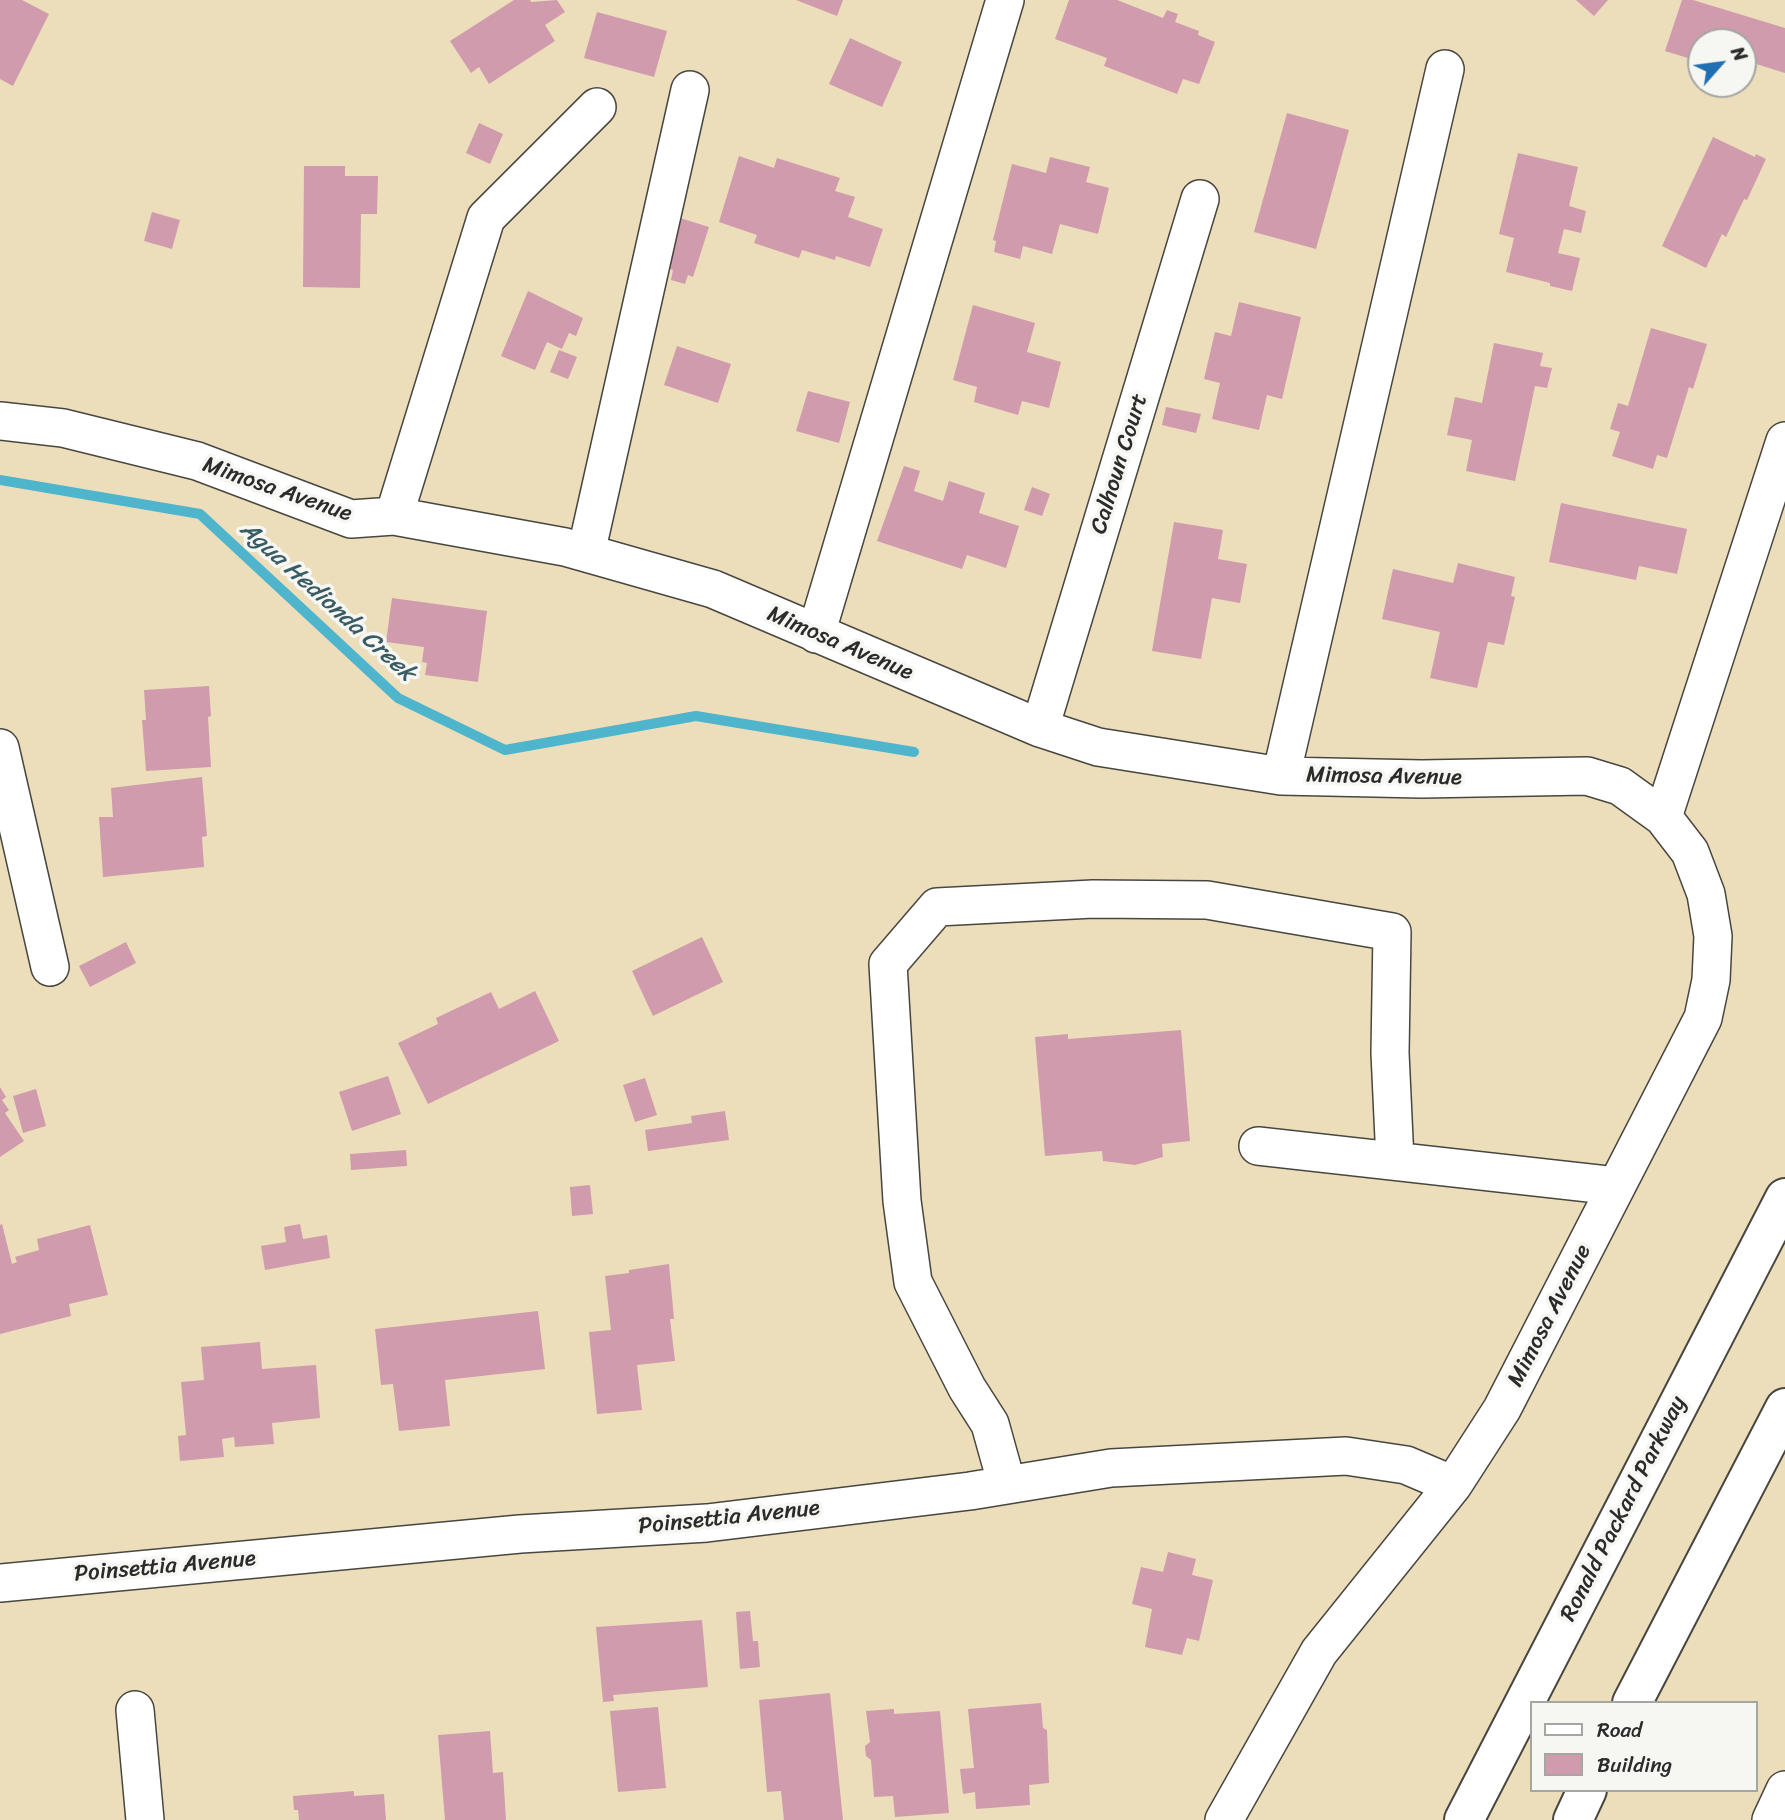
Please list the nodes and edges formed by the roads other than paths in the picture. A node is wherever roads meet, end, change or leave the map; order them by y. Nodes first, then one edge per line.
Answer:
1 (1005, 0) edge
2 (1446, 69) dead end
3 (690, 90) dead end
4 (597, 107) dead end
5 (1200, 200) dead end
6 (0, 421) edge
7 (1785, 441) edge
8 (394, 516) junction
9 (586, 553) junction
10 (816, 634) junction
11 (1040, 728) junction
12 (0, 748) edge
13 (1281, 776) junction
14 (1663, 817) junction
15 (50, 967) dead end
16 (1258, 1146) dead end
17 (1395, 1161) junction
18 (1616, 1186) junction
19 (1785, 1198) edge
20 (1785, 1408) edge
21 (1007, 1485) junction
22 (1454, 1485) junction
23 (0, 1583) edge
24 (1633, 1701) edge
25 (135, 1710) dead end
26 (1785, 1790) edge
27 (1586, 1792) edge
28 (145, 1820) edge
29 (1224, 1820) edge
30 (1464, 1820) edge
31 (1573, 1820) edge
32 (1771, 1820) edge

1 - 10 street
2 - 13 street
3 - 9 street
4 - 8 street
5 - 11 street, Calhoun Court
6 - 8 street, Mimosa Avenue
7 - 14 street
8 - 9 street, Mimosa Avenue
9 - 10 street, Mimosa Avenue
10 - 11 street, Mimosa Avenue
11 - 13 street, Mimosa Avenue
12 - 15 street
13 - 14 street, Mimosa Avenue
14 - 18 street, Mimosa Avenue
16 - 17 street
17 - 18 street
17 - 21 street
18 - 22 street, Mimosa Avenue
19 - 30 highway, Ronald Packard Parkway
20 - 24 highway
21 - 22 street, Poinsettia Avenue
21 - 23 street, Poinsettia Avenue
22 - 29 street, Mimosa Avenue
25 - 28 street
26 - 32 street
27 - 31 highway

